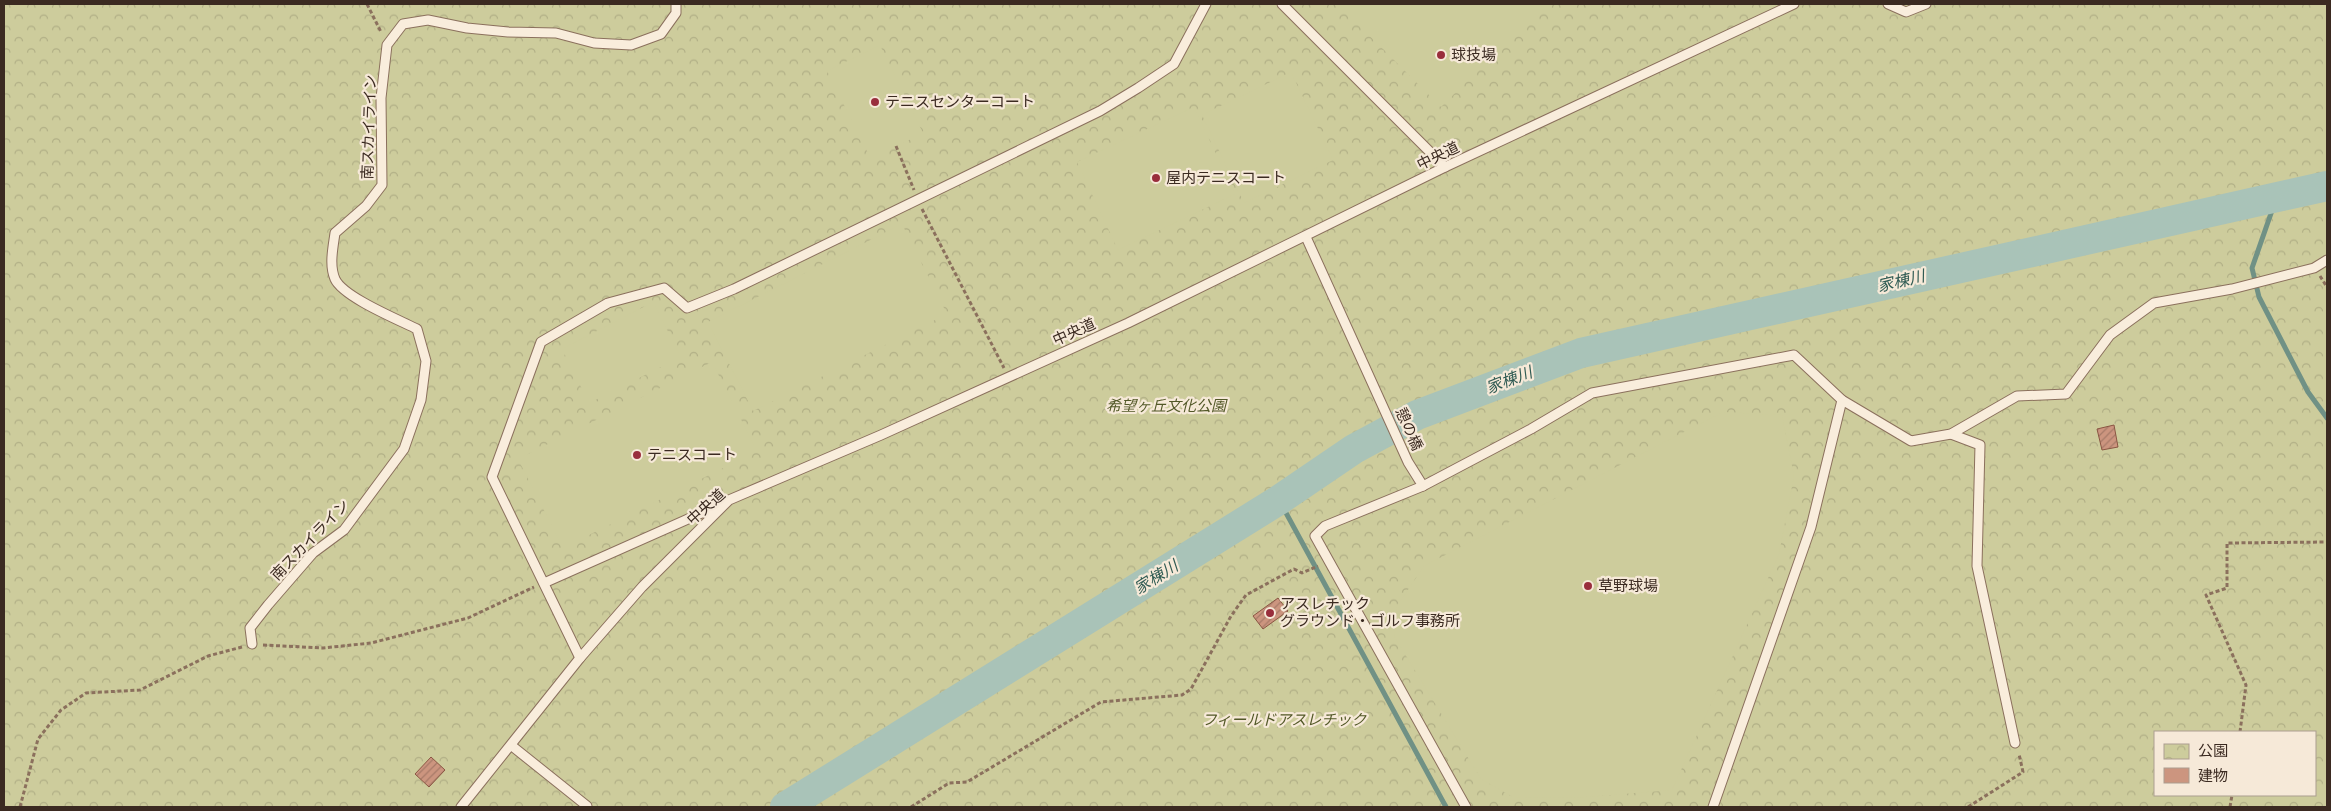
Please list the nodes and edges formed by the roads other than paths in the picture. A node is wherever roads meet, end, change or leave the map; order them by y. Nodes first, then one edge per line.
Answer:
1 (676, 4) edge
2 (1206, 4) edge
3 (1282, 4) edge
4 (1794, 4) edge
5 (1888, 4) edge
6 (1926, 4) edge
7 (1445, 167) junction
8 (1306, 237) junction
9 (2327, 260) edge
10 (1842, 400) junction
11 (1951, 434) junction
12 (1423, 486) junction
13 (729, 500) junction
14 (544, 583) junction
15 (252, 644) road end
16 (580, 658) junction
17 (2015, 742) road end
18 (512, 746) junction
19 (587, 806) edge
20 (461, 807) edge
21 (1466, 807) edge
22 (1713, 807) edge

1 - 15 lane, 南スカイライン
2 - 14 lane
3 - 7 lane
4 - 7 lane, 中央道
5 - 6 lane
7 - 8 lane, 中央道
8 - 12 lane, 憩の橋
8 - 13 lane, 中央道
9 - 11 lane
10 - 11 lane
10 - 12 lane
10 - 22 lane
11 - 17 lane
12 - 21 lane
13 - 14 lane
13 - 16 lane, 中央道
14 - 16 lane
16 - 18 lane, 中央道
18 - 19 lane
18 - 20 lane, 中央道

